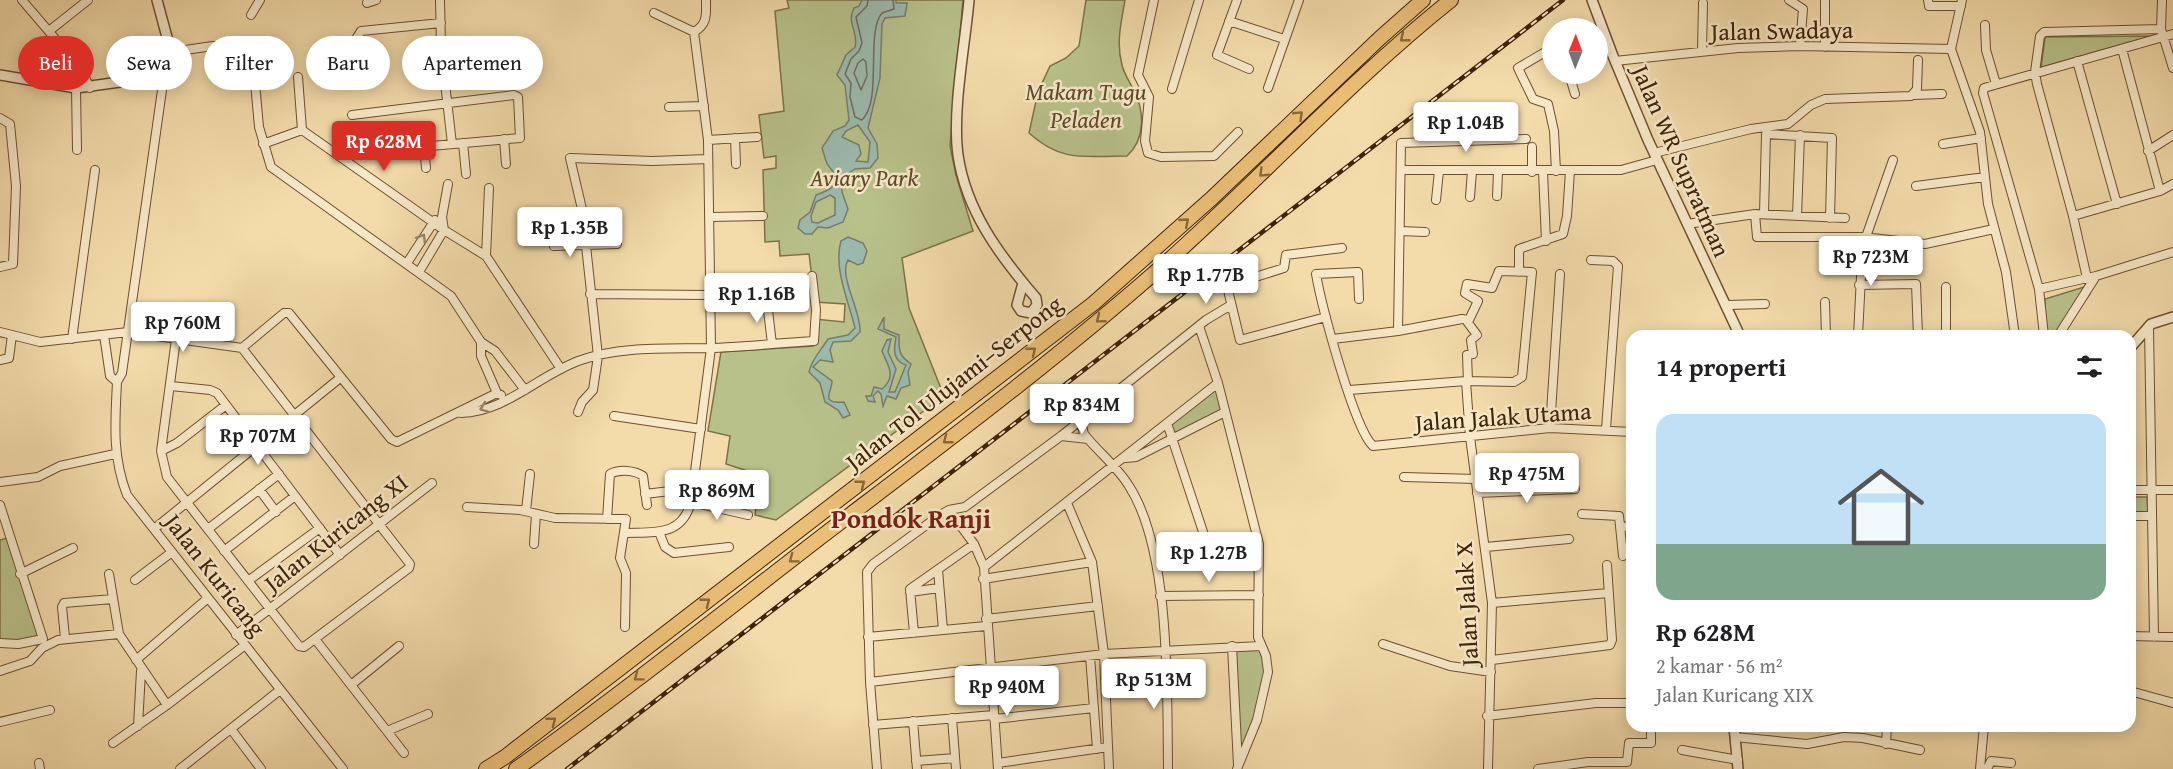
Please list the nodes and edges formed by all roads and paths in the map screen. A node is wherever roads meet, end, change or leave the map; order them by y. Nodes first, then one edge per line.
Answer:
1 (22, 0) edge
2 (88, 0) edge
3 (157, 0) edge
4 (260, 0) edge
5 (376, 0) edge
6 (440, 0) edge
7 (706, 0) edge
8 (969, 0) edge
9 (1154, 0) edge
10 (1199, 0) edge
11 (1237, 0) edge
12 (1299, 0) edge
13 (1423, 0) edge
14 (1451, 0) edge
15 (1592, 0) edge
16 (1789, 0) edge
17 (1825, 0) edge
18 (1928, 0) edge
19 (2162, 0) edge
20 (367, 3) dead end
21 (1703, 3) dead end
22 (1961, 3) edge
23 (654, 13) dead end
24 (251, 15) dead end
25 (1597, 18) edge
26 (1229, 21) junction
27 (441, 23) junction
28 (1985, 25) dead end
29 (49, 31) junction
30 (694, 32) junction
31 (2163, 33) junction
32 (2173, 34) edge
33 (53, 36) edge
34 (167, 36) edge
35 (358, 36) edge
36 (1284, 39) junction
37 (1800, 46) junction
38 (1825, 47) junction
39 (1608, 48) edge
40 (2122, 49) junction
41 (1950, 50) junction
42 (1702, 51) junction
43 (1542, 54) edge
44 (1918, 60) dead end
45 (2077, 61) junction
46 (1615, 62) junction
47 (2173, 68) edge
48 (1249, 69) dead end
49 (2035, 72) junction
50 (0, 75) edge
51 (298, 77) dead end
52 (18, 78) edge
53 (1572, 84) edge
54 (1996, 84) junction
55 (1268, 88) dead end
56 (1172, 89) dead end
57 (76, 90) edge
58 (162, 90) edge
59 (256, 90) edge
60 (1575, 94) dead end
61 (1942, 94) dead end
62 (1913, 95) junction
63 (447, 103) junction
64 (704, 106) junction
65 (669, 107) dead end
66 (351, 116) dead end
67 (0, 118) edge
68 (302, 130) junction
69 (1238, 132) dead end
70 (1800, 135) junction
71 (2173, 135) edge
72 (757, 137) dead end
73 (735, 138) junction
74 (1981, 138) junction
75 (504, 139) junction
76 (1526, 139) dead end
77 (708, 140) junction
78 (463, 143) junction
79 (262, 144) junction
80 (452, 144) junction
81 (1942, 144) dead end
82 (424, 147) junction
83 (1532, 147) dead end
84 (77, 150) dead end
85 (386, 150) dead end
86 (2148, 151) junction
87 (1656, 157) junction
88 (708, 159) junction
89 (1893, 160) dead end
90 (506, 164) dead end
91 (736, 164) dead end
92 (426, 168) dead end
93 (95, 170) dead end
94 (1402, 170) junction
95 (1439, 171) junction
96 (1472, 171) junction
97 (1543, 171) junction
98 (1556, 171) junction
99 (1570, 171) junction
100 (1498, 172) junction
101 (1532, 172) junction
102 (466, 174) dead end
103 (1985, 177) junction
104 (448, 184) dead end
105 (2173, 184) edge
106 (1916, 186) dead end
107 (489, 188) dead end
108 (2160, 191) junction
109 (1497, 196) dead end
110 (1470, 198) dead end
111 (1436, 200) dead end
112 (2117, 204) junction
113 (1759, 214) junction
114 (763, 216) dead end
115 (1797, 216) junction
116 (2073, 216) junction
117 (442, 217) junction
118 (710, 218) junction
119 (1830, 218) junction
120 (1845, 218) dead end
121 (432, 221) junction
122 (1688, 224) junction
123 (1994, 229) junction
124 (444, 230) junction
125 (1400, 231) junction
126 (1425, 232) dead end
127 (1865, 237) junction
128 (1546, 242) junction
129 (617, 244) dead end
130 (586, 245) junction
131 (554, 246) dead end
132 (1342, 248) dead end
133 (2173, 252) edge
134 (486, 256) junction
135 (1591, 260) dead end
136 (407, 263) junction
137 (0, 267) edge
138 (419, 272) junction
139 (1519, 272) junction
140 (1560, 274) dead end
141 (812, 276) dead end
142 (2096, 276) junction
143 (2087, 278) junction
144 (1023, 283) junction
145 (1859, 285) junction
146 (1946, 287) dead end
147 (2039, 289) junction
148 (590, 294) junction
149 (709, 295) junction
150 (1033, 296) junction
151 (1018, 298) junction
152 (1359, 299) dead end
153 (767, 302) dead end
154 (1825, 302) dead end
155 (1765, 304) dead end
156 (1231, 305) junction
157 (1727, 305) junction
158 (1326, 317) junction
159 (2173, 317) edge
160 (1461, 320) junction
161 (1199, 326) junction
162 (2149, 327) junction
163 (1737, 330) edge
164 (1826, 330) edge
165 (1858, 330) edge
166 (1918, 330) edge
167 (1946, 330) edge
168 (2014, 330) edge
169 (2043, 330) edge
170 (2062, 330) edge
171 (1398, 331) junction
172 (0, 332) edge
173 (128, 332) junction
174 (12, 335) junction
175 (104, 335) junction
176 (72, 339) junction
177 (176, 339) junction
178 (1332, 339) junction
179 (2136, 341) edge
180 (481, 342) junction
181 (772, 344) junction
182 (242, 348) junction
183 (711, 348) junction
184 (598, 356) junction
185 (3, 361) edge
186 (561, 369) junction
187 (340, 378) junction
188 (1467, 381) junction
189 (117, 382) junction
190 (1218, 383) junction
191 (171, 386) junction
192 (525, 390) junction
193 (1349, 390) junction
194 (497, 393) junction
195 (507, 399) junction
196 (226, 405) junction
197 (461, 412) junction
198 (578, 412) dead end
199 (1225, 412) junction
200 (295, 414) junction
201 (1085, 414) junction
202 (614, 416) dead end
203 (1167, 423) junction
204 (1550, 428) junction
205 (701, 429) junction
206 (1606, 429) junction
207 (1626, 431) edge
208 (1061, 436) junction
209 (1470, 437) junction
210 (1172, 438) junction
211 (1088, 439) junction
212 (257, 444) junction
213 (160, 451) junction
214 (115, 454) junction
215 (1126, 458) junction
216 (1114, 467) junction
217 (279, 474) junction
218 (530, 474) dead end
219 (1404, 477) dead end
220 (1476, 479) junction
221 (0, 482) edge
222 (432, 483) dead end
223 (259, 489) junction
224 (1575, 489) dead end
225 (2136, 490) edge
226 (2151, 490) junction
227 (2173, 490) edge
228 (670, 491) dead end
229 (1477, 493) junction
230 (645, 494) junction
231 (296, 496) junction
232 (187, 501) junction
233 (691, 502) junction
234 (1066, 503) junction
235 (0, 505) edge
236 (647, 505) dead end
237 (467, 507) dead end
238 (949, 510) junction
239 (526, 511) junction
240 (276, 512) junction
241 (536, 514) junction
242 (1581, 514) dead end
243 (748, 515) dead end
244 (2136, 516) edge
245 (2151, 516) junction
246 (608, 519) junction
247 (380, 523) junction
248 (1621, 527) junction
249 (1626, 527) edge
250 (320, 528) junction
251 (154, 529) junction
252 (208, 529) junction
253 (626, 532) junction
254 (659, 532) junction
255 (1569, 539) dead end
256 (534, 544) dead end
257 (974, 544) junction
258 (729, 547) dead end
259 (1486, 547) junction
260 (72, 548) dead end
261 (224, 551) junction
262 (172, 552) junction
263 (340, 555) junction
264 (1259, 555) junction
265 (1623, 556) dead end
266 (1212, 558) junction
267 (1191, 560) dead end
268 (1092, 562) junction
269 (1607, 565) dead end
270 (984, 567) junction
271 (938, 570) junction
272 (20, 574) junction
273 (109, 574) dead end
274 (983, 579) junction
275 (135, 580) dead end
276 (248, 581) junction
277 (939, 588) junction
278 (910, 592) junction
279 (1609, 593) junction
280 (1258, 595) junction
281 (1160, 596) junction
282 (208, 598) junction
283 (113, 599) junction
284 (1492, 603) junction
285 (1098, 606) junction
286 (269, 609) junction
287 (986, 622) junction
288 (626, 627) dead end
289 (943, 630) junction
290 (914, 633) junction
291 (118, 634) junction
292 (236, 635) junction
293 (2136, 636) edge
294 (868, 637) junction
295 (2154, 637) junction
296 (2173, 637) edge
297 (65, 638) junction
298 (315, 639) junction
299 (0, 643) edge
300 (1383, 644) dead end
301 (245, 645) junction
302 (1260, 645) junction
303 (399, 646) dead end
304 (1232, 646) junction
305 (1166, 650) junction
306 (1104, 654) junction
307 (1090, 656) junction
308 (136, 660) junction
309 (1492, 660) junction
310 (989, 667) junction
311 (0, 671) edge
312 (141, 671) junction
313 (1491, 672) junction
314 (1106, 681) junction
315 (870, 682) junction
316 (1092, 682) junction
317 (351, 685) junction
318 (280, 690) junction
319 (2136, 693) edge
320 (1626, 703) edge
321 (2173, 703) edge
322 (167, 705) junction
323 (1094, 708) junction
324 (50, 710) dead end
325 (428, 714) dead end
326 (1487, 716) junction
327 (994, 717) junction
328 (952, 718) junction
329 (0, 722) edge
330 (913, 722) junction
331 (873, 725) junction
332 (138, 726) junction
333 (231, 729) junction
334 (387, 731) junction
335 (1651, 732) edge
336 (1735, 732) edge
337 (1887, 732) edge
338 (1983, 732) edge
339 (1735, 737) junction
340 (113, 743) dead end
341 (1886, 744) junction
342 (1108, 747) junction
343 (1097, 749) junction
344 (1682, 750) dead end
345 (1920, 750) dead end
346 (404, 753) dead end
347 (505, 757) junction
348 (955, 758) junction
349 (2011, 763) dead end
350 (917, 765) edge
351 (1738, 765) edge
352 (998, 766) edge
353 (1596, 766) edge
354 (1237, 768) edge
355 (180, 769) edge
356 (261, 769) edge
357 (343, 769) edge
358 (480, 769) edge
359 (486, 769) edge
360 (516, 769) edge
361 (877, 769) edge
362 (956, 769) edge
363 (1109, 769) edge
364 (1168, 769) edge
365 (1488, 769) edge
366 (1538, 769) edge
367 (1980, 769) edge
368 (1987, 769) edge

1 - 29 street
2 - 29 street
3 - 34 street
4 - 24 street
5 - 20 street
6 - 27 street
7 - 30 street
8 - 144 street
9 - 69 street
10 - 56 street
11 - 26 street
12 - 36 street
347 -> 13 highway, Jalan Tol Ulujami–Serpong
14 -> 360 highway, Jalan Tol Ulujami–Serpong
15 - 25 street, Jalan WR Supratman
16 - 37 street
17 - 38 street
18 - 22 street
19 - 31 street
21 - 42 street
22 - 41 street
23 - 30 street
26 - 36 street
26 - 48 street
27 - 35 street
27 - 63 street
28 - 54 street
29 - 33 street
30 - 64 street
31 - 32 street
31 - 40 street
31 - 47 street
31 - 49 street
36 - 55 street
37 - 38 street, Jalan Swadaya
37 - 42 street, Jalan Swadaya
38 - 41 street, Jalan Swadaya
39 - 46 street, Jalan WR Supratman
40 - 45 street
40 - 86 street
41 - 74 street
42 - 46 street, Jalan Swadaya
43 - 98 street
44 - 62 street
45 - 49 street
45 - 112 street
46 - 87 street, Jalan WR Supratman
49 - 54 street
49 - 116 street
50 - 52 street
51 - 68 street
53 - 60 street
54 - 147 street
57 - 84 street
58 - 173 street, Jalan Kuricang
59 - 79 street
61 - 62 street
62 - 87 street
63 - 66 street
63 - 75 street
63 - 80 street
64 - 65 street
64 - 77 street
67 - 137 street
68 - 79 street
68 - 121 street
70 - 113 street
70 - 115 street
70 - 119 street
71 - 86 street
72 - 73 street
73 - 77 street
73 - 91 street
74 - 81 street
74 - 103 street
75 - 78 street
75 - 90 street
76 - 94 street
77 - 88 street
78 - 80 street
78 - 102 street
79 - 136 street
80 - 82 street
82 - 85 street
82 - 92 street
83 - 101 street
86 - 108 street
87 - 99 street
87 - 122 street, Jalan WR Supratman
88 - 118 street
88 - 130 street
89 - 127 street
93 - 176 street
94 - 95 street
94 - 125 street
95 - 96 street
95 - 111 street
96 - 100 street
96 - 110 street
97 - 98 street
97 - 101 street
97 - 128 street
98 - 99 street
99 - 128 street
100 - 101 street
100 - 109 street
103 - 106 street
103 - 123 street
104 - 117 street
105 - 108 street
107 - 134 street
108 - 112 street
112 - 116 street
113 - 115 street
113 - 122 street
113 - 127 street
114 - 118 street
115 - 119 street
116 - 143 street
117 - 121 street
117 - 124 street
118 - 149 street
119 - 120 street
121 - 124 street
136 -> 121 street
122 - 157 street, Jalan WR Supratman
123 - 127 street
123 - 168 street
124 - 134 street
124 - 138 street
125 - 126 street
125 - 171 street
127 - 145 street
128 - 139 street
129 - 130 street
130 - 131 street
130 - 148 street
132 - 156 street
133 - 142 street
134 - 186 street
135 - 206 street
136 - 138 street
138 - 180 street
139 - 160 street
139 - 188 street
140 - 204 street
141 - 181 street
142 - 143 street
142 - 170 street
143 - 147 street
144 - 150 street
144 - 151 street
145 - 165 street
145 - 166 street
146 - 167 street
147 - 169 street
148 - 149 street
148 - 184 street
149 - 183 street
150 - 151 street
150 - 151 street
152 - 158 street
153 - 181 street
154 - 164 street
155 - 157 street
156 - 158 street
156 - 161 street
157 - 163 street, Jalan WR Supratman
158 - 178 street
159 - 162 street
160 - 171 street
160 - 188 street, Jalan Jalak X
161 - 190 street
161 - 201 street
162 - 179 street
162 - 226 street
171 - 178 street
172 - 174 street
173 - 175 street
173 - 177 street
173 - 189 street, Jalan Kuricang
174 - 176 street
174 - 185 street
175 - 176 street
175 - 189 street, Jalan Kuricang
177 - 182 street
177 - 191 street
178 - 193 street
180 - 192 street
180 - 194 street
181 - 183 street
182 - 187 street
182 - 200 street
183 - 184 street
183 - 205 street
184 - 186 street
184 - 198 street
186 - 192 street
187 - 197 street
187 - 200 street
188 - 193 street
188 - 209 street, Jalan Jalak X
189 - 214 street, Jalan Kuricang
190 - 199 street
190 - 203 street
191 - 196 street
191 - 213 street
192 - 195 street
193 - 209 street, Jalan Jalak Utama
194 - 195 street
194 - 197 street
195 -> 197 street
196 - 212 street
196 - 213 street
199 - 210 street
199 - 264 street
200 - 212 street
200 - 247 street
201 - 208 street
201 - 211 street
202 - 205 street
203 - 210 street
203 - 215 street
204 - 206 street, Jalan Jalak Utama
204 - 209 street, Jalan Jalak Utama
205 - 233 street
206 - 207 street, Jalan Jalak Utama
208 - 211 street
208 - 238 street
209 - 220 street, Jalan Jalak X
210 - 215 street
210 - 266 street
211 - 216 street
212 - 217 street
212 - 232 street
213 - 232 street
214 - 221 street
214 - 251 street, Jalan Kuricang
215 - 216 street
216 - 234 street
216 - 281 street
217 - 223 street
217 - 231 street
218 - 239 street
219 - 220 street
220 - 229 street, Jalan Jalak X
222 - 247 street, Jalan Kuricang XI
223 - 240 street
223 - 252 street
224 - 229 street
225 - 226 street
226 - 227 street
226 - 245 street
228 - 230 street
229 - 259 street, Jalan Jalak X
230 - 236 street
230 - 246 street
231 - 240 street
231 - 250 street
232 - 251 street
232 - 252 street
233 - 243 street
233 - 254 street
234 - 268 street
234 - 270 street
235 - 272 street
237 - 239 street
238 - 257 street
238 - 294 street
239 - 241 street
240 - 261 street
241 - 246 street
241 - 256 street
242 - 248 street
244 - 245 street
245 - 295 street
246 - 253 street
247 - 263 street, Jalan Kuricang XI
247 - 298 street
248 - 249 street
248 - 265 street
250 - 263 street
250 - 276 street
251 - 262 street, Jalan Kuricang
252 - 261 street
253 - 254 street
253 - 288 street
254 - 258 street
255 - 259 street
257 - 270 street
257 - 271 street
259 - 284 street, Jalan Jalak X
260 - 272 street
261 - 276 street
262 - 275 street
262 - 282 street, Jalan Kuricang
263 - 286 street, Jalan Kuricang XI
264 - 266 street
264 - 280 street
266 - 267 street
268 - 274 street
268 - 285 street
269 - 279 street
270 - 274 street
271 - 277 street
271 - 278 street
272 - 299 street
273 - 283 street
274 - 287 street
276 - 286 street
277 - 278 street
277 - 289 street
278 - 290 street
279 - 284 street
279 - 309 street
280 - 281 street
280 - 302 street
281 - 305 street
282 - 292 street, Jalan Kuricang
282 - 308 street
283 - 291 street
283 - 297 street
284 - 309 street, Jalan Jalak X
285 - 287 street
285 - 306 street
286 - 292 street, Jalan Kuricang XI
286 - 298 street
287 - 289 street
287 - 310 street
289 - 290 street
290 - 294 street
291 - 297 street
291 - 308 street
292 - 301 street, Jalan Kuricang
293 - 295 street
294 - 315 street
295 - 296 street
297 - 311 street
298 - 317 street
300 - 313 street
301 - 318 street, Jalan Kuricang
301 - 322 street
302 - 304 street
302 - 354 street
303 - 317 street
304 - 305 street
304 - 354 street
305 - 306 street
305 - 364 street
306 - 307 street
306 - 314 street
307 - 310 street
307 - 316 street
308 - 312 street
309 - 313 street, Jalan Jalak X
310 - 315 street
310 - 327 street
312 - 322 street
312 - 332 street
313 - 326 street, Jalan Jalak X
314 - 316 street
314 - 342 street
315 - 331 street
316 - 323 street
317 - 334 street
318 - 333 street
318 - 357 street, Jalan Kuricang
319 - 321 street
320 - 326 street
322 - 332 street
323 - 327 street
323 - 343 street
324 - 329 street
325 - 334 street
326 - 365 street, Jalan Jalak X
327 - 328 street
327 - 352 street
328 - 330 street
328 - 348 street
330 - 331 street
330 - 350 street
331 - 361 street
332 - 340 street
333 - 355 street
333 - 356 street
334 - 346 street
335 - 353 street
336 - 339 street
337 - 341 street
338 - 367 street
339 - 341 street
339 - 351 street
341 - 345 street
342 - 343 street
342 - 363 street
343 - 352 street
344 - 351 street
347 - 358 highway
347 - 359 highway, Jalan Tol Ulujami–Serpong
348 - 350 street
348 - 362 street
349 - 368 street
353 - 366 street

